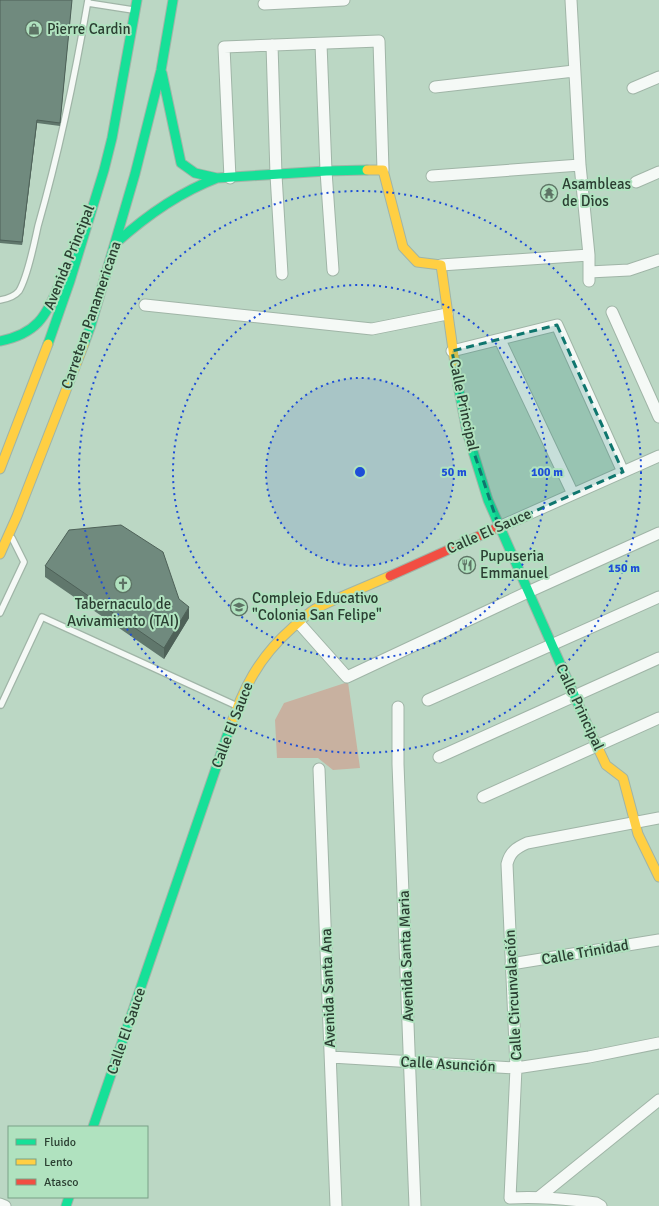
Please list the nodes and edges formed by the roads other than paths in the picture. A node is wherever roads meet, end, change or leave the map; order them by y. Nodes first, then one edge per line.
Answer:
1 (137, 0) edge
2 (173, 0) edge
3 (344, 0) edge
4 (571, 0) edge
5 (88, 2) edge
6 (264, 4) dead end
7 (135, 10) junction
8 (321, 44) junction
9 (272, 45) junction
10 (161, 70) junction
11 (574, 71) junction
12 (659, 77) edge
13 (435, 87) dead end
14 (633, 88) dead end
15 (580, 165) junction
16 (104, 170) junction
17 (382, 170) junction
18 (326, 171) junction
19 (659, 172) edge
20 (276, 175) junction
21 (432, 176) dead end
22 (217, 178) junction
23 (230, 178) junction
24 (636, 182) dead end
25 (116, 243) junction
26 (589, 255) junction
27 (659, 260) edge
28 (441, 265) junction
29 (334, 270) dead end
30 (282, 274) dead end
31 (0, 300) edge
32 (145, 305) dead end
33 (612, 312) dead end
34 (447, 314) junction
35 (500, 340) junction
36 (0, 341) edge
37 (452, 351) junction
38 (659, 416) edge
39 (659, 456) edge
40 (0, 469) edge
41 (623, 472) junction
42 (573, 494) junction
43 (499, 527) junction
44 (659, 533) edge
45 (9, 535) junction
46 (0, 554) edge
47 (528, 592) junction
48 (659, 597) edge
49 (0, 613) edge
50 (298, 622) junction
51 (551, 645) junction
52 (659, 658) edge
53 (575, 695) junction
54 (428, 700) dead end
55 (0, 705) edge
56 (237, 706) junction
57 (398, 707) dead end
58 (659, 718) edge
59 (598, 746) junction
60 (439, 757) dead end
61 (319, 769) dead end
62 (483, 797) dead end
63 (659, 818) edge
64 (634, 823) junction
65 (659, 877) edge
66 (659, 940) edge
67 (511, 964) junction
68 (659, 1043) edge
69 (331, 1057) junction
70 (410, 1061) junction
71 (516, 1068) junction
72 (659, 1100) edge
73 (93, 1126) edge
74 (539, 1198) junction
75 (0, 1204) edge
76 (6, 1206) edge
77 (336, 1206) edge
78 (415, 1206) edge
79 (601, 1206) edge

1 - 7 main road, Carretera Panamericana
2 - 10 main road, Carretera Panamericana
3 - 6 street
4 - 11 street
5 - 7 lane
5 - 31 lane
7 - 16 main road, Carretera Panamericana
8 - 9 street
8 - 17 street
8 - 18 street
9 - 20 street
9 - 23 street
10 - 22 main road
10 - 25 main road, Carretera Panamericana
11 - 13 street
11 - 15 street
12 - 14 street
15 - 21 street
15 - 26 street
16 - 36 main road, Avenida Principal
16 - 40 main road, Carretera Panamericana
17 - 18 main road
17 - 28 main road
18 - 20 main road
18 - 29 street
19 - 24 street
20 - 23 main road
20 - 30 street
22 - 23 main road
22 - 25 main road
25 - 45 main road, Carretera Panamericana
26 - 27 street
26 - 28 street
28 - 34 main road, Calle Principal
32 - 34 street
33 - 38 street
34 - 37 main road, Calle Principal
35 - 37 street
35 - 41 street
35 - 42 street
37 - 43 main road, Calle Principal
39 - 41 street, Calle El Sauce
41 - 42 street, Calle El Sauce
42 - 43 street, Calle El Sauce
43 - 47 main road, Calle Principal
43 - 50 main road, Calle El Sauce
44 - 47 street
45 - 46 main road, Carretera Panamericana
45 - 49 lane
47 - 50 street
47 - 51 main road, Calle Principal
48 - 51 street
50 - 56 main road, Calle El Sauce
51 - 53 main road, Calle Principal
51 - 54 street
52 - 53 street
53 - 59 main road, Calle Principal
53 - 60 street
55 - 56 lane
56 - 73 main road, Calle El Sauce
57 - 70 street, Avenida Santa Maria
58 - 59 street
59 - 62 street
59 - 64 main road, Calle Principal
61 - 69 street, Avenida Santa Ana
63 - 64 street, Calle Circunvalación
64 - 65 main road, Calle Principal
64 - 67 street, Calle Circunvalación
66 - 67 street, Calle Trinidad
67 - 71 street, Calle Circunvalación
68 - 71 street, Calle Asunción
69 - 70 street, Calle Asunción
69 - 77 street, Avenida Santa Ana
70 - 71 street, Calle Asunción
70 - 78 street, Avenida Santa Maria
71 - 74 street, Calle Circunvalación
72 - 74 street
74 - 79 street, Calle Circunvalación
75 - 76 street

